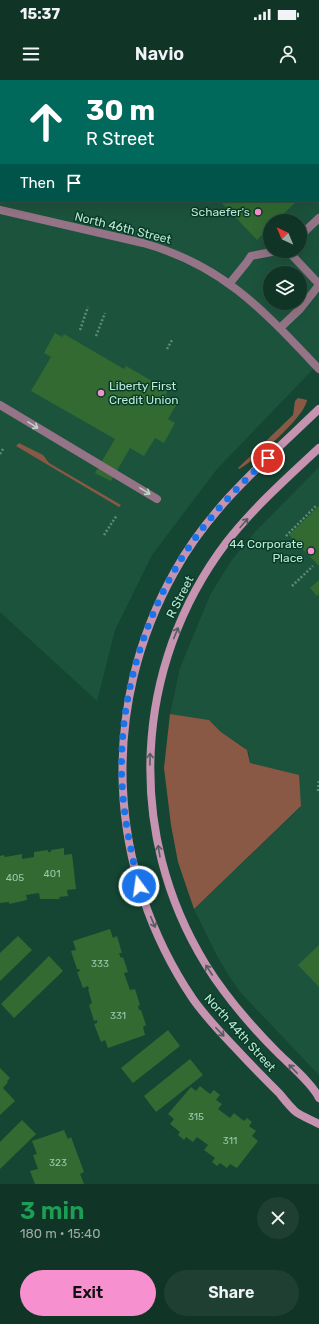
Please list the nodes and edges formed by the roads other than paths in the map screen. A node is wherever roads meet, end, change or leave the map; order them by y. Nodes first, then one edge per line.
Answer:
1 (0, 210) edge
2 (319, 218) edge
3 (307, 229) edge
4 (263, 254) edge
5 (294, 258) edge
6 (230, 283) junction
7 (319, 285) edge
8 (280, 328) junction
9 (319, 369) edge
10 (0, 405) edge
11 (319, 409) edge
12 (319, 448) edge
13 (157, 498) dead end
14 (151, 798) joint
15 (124, 803) joint
16 (319, 1098) edge
17 (319, 1124) edge

1 - 6 street, North 46th Street
2 - 3 street
4 - 6 street
5 - 7 street
6 - 8 street, North 46th Street
7 - 8 street
8 - 9 street, North 46th Street
10 -> 13 street
11 - 15 main road, R Street
14 -> 12 main road, R Street
16 -> 14 main road, North 44th Street
15 -> 17 main road, North 44th Street

